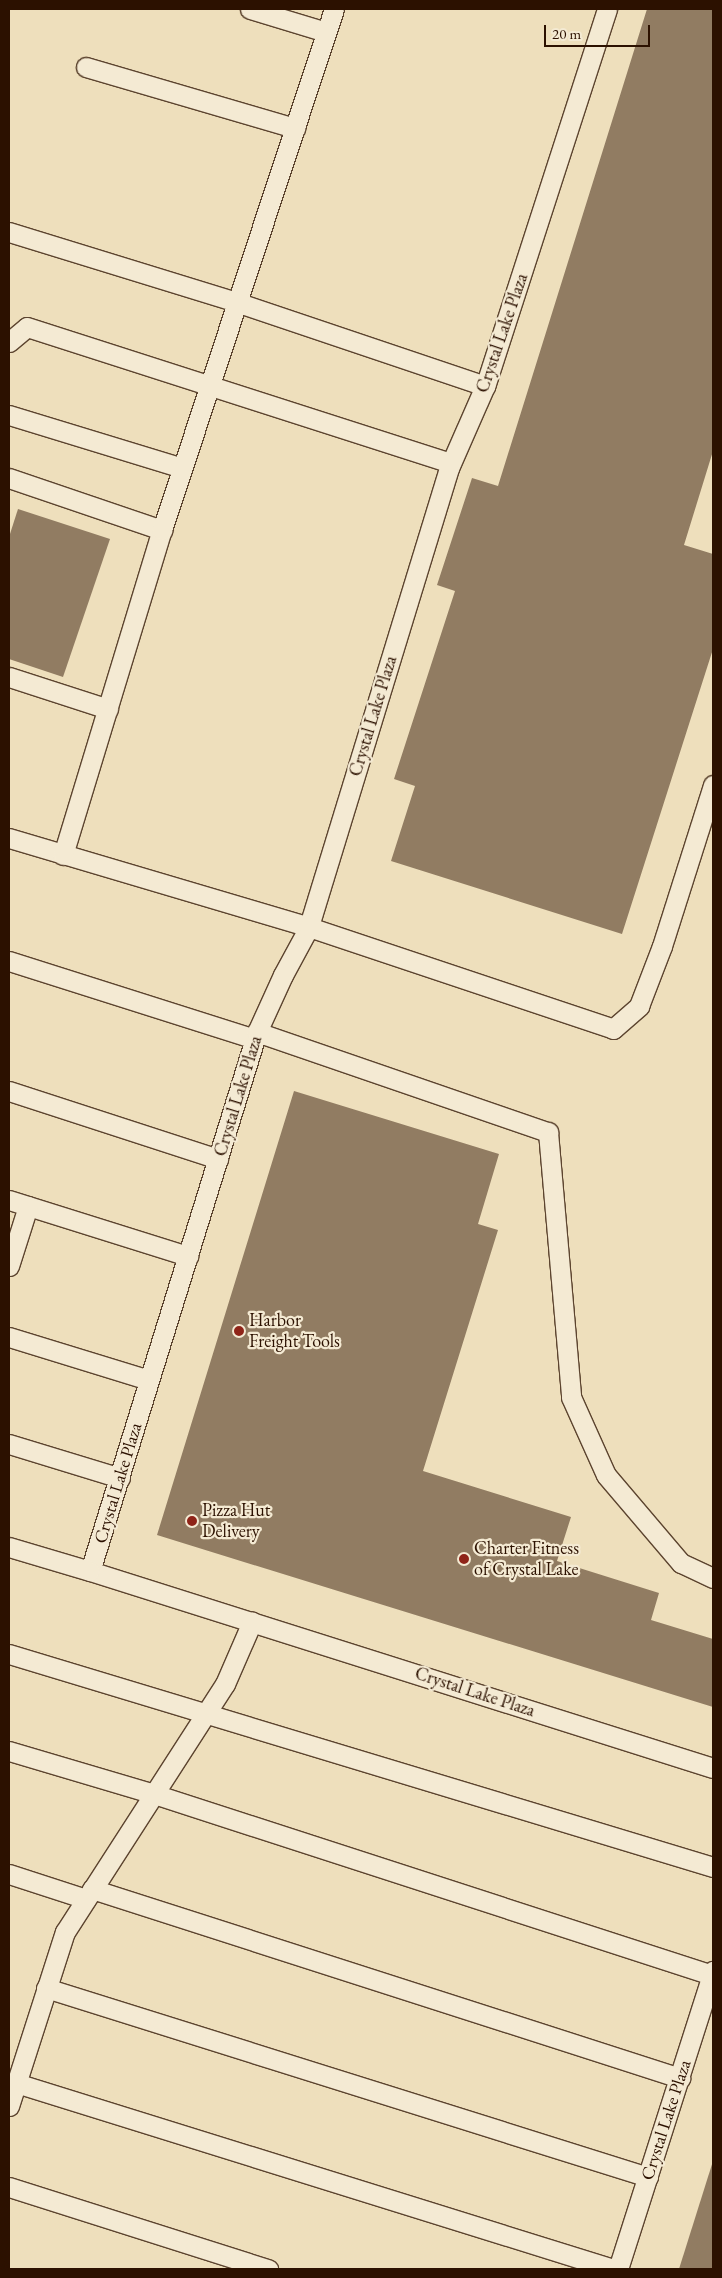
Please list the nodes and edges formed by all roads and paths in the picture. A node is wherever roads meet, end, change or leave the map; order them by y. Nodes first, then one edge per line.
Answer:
1 (250, 9) edge
2 (334, 9) edge
3 (607, 9) edge
4 (326, 32) junction
5 (86, 67) dead end
6 (295, 128) junction
7 (9, 232) edge
8 (236, 302) junction
9 (9, 342) edge
10 (209, 384) junction
11 (485, 386) junction
12 (9, 416) edge
13 (451, 463) junction
14 (182, 468) junction
15 (9, 478) edge
16 (162, 530) junction
17 (9, 677) edge
18 (108, 709) junction
19 (713, 785) edge
20 (9, 838) edge
21 (63, 855) junction
22 (309, 926) junction
23 (9, 961) edge
24 (256, 1036) junction
25 (9, 1090) edge
26 (218, 1159) junction
27 (9, 1200) edge
28 (28, 1206) junction
29 (188, 1256) junction
30 (9, 1266) edge
31 (9, 1337) edge
32 (149, 1380) junction
33 (9, 1444) edge
34 (120, 1478) junction
35 (9, 1547) edge
36 (90, 1571) junction
37 (713, 1578) edge
38 (252, 1622) junction
39 (9, 1654) edge
40 (206, 1713) junction
41 (9, 1751) edge
42 (713, 1768) edge
43 (154, 1794) junction
44 (713, 1867) edge
45 (9, 1874) edge
46 (89, 1894) junction
47 (713, 1973) edge
48 (46, 1988) junction
49 (680, 2078) junction
50 (16, 2083) junction
51 (9, 2106) edge
52 (648, 2177) junction
53 (9, 2187) edge
54 (268, 2269) edge
55 (613, 2269) edge
56 (618, 2269) edge

1 - 4 lane
2 - 4 lane
3 - 11 lane, Crystal Lake Plaza
4 - 6 lane
5 - 6 lane
6 - 8 lane
7 - 8 lane
8 - 10 lane
8 - 11 lane
9 - 10 lane
10 - 13 lane
10 - 14 lane
11 - 13 lane, Crystal Lake Plaza
12 - 14 lane
13 - 22 lane, Crystal Lake Plaza
14 - 16 lane
15 - 16 lane
16 - 18 lane
17 - 18 lane
18 - 21 lane
19 - 22 lane
20 - 21 lane
21 - 22 lane
22 - 24 lane, Crystal Lake Plaza
23 - 24 lane
24 - 26 lane, Crystal Lake Plaza
24 - 37 lane
25 - 26 lane
26 - 29 lane, Crystal Lake Plaza
27 - 28 lane
28 - 29 lane
28 - 30 lane
29 - 32 lane, Crystal Lake Plaza
31 - 32 lane
32 - 34 lane, Crystal Lake Plaza
33 - 34 lane
34 - 36 lane, Crystal Lake Plaza
35 - 36 lane
36 - 38 lane, Crystal Lake Plaza
38 - 40 lane
38 - 42 lane, Crystal Lake Plaza
39 - 40 lane
40 - 43 lane
40 - 44 lane
41 - 43 lane
43 - 46 lane
43 - 47 lane
45 - 46 lane
46 - 48 lane
46 - 49 lane
47 - 49 lane, Crystal Lake Plaza
48 - 50 lane
48 - 52 lane
49 - 52 lane, Crystal Lake Plaza
50 - 51 lane
50 - 55 lane
52 - 56 lane, Crystal Lake Plaza
53 - 54 lane

